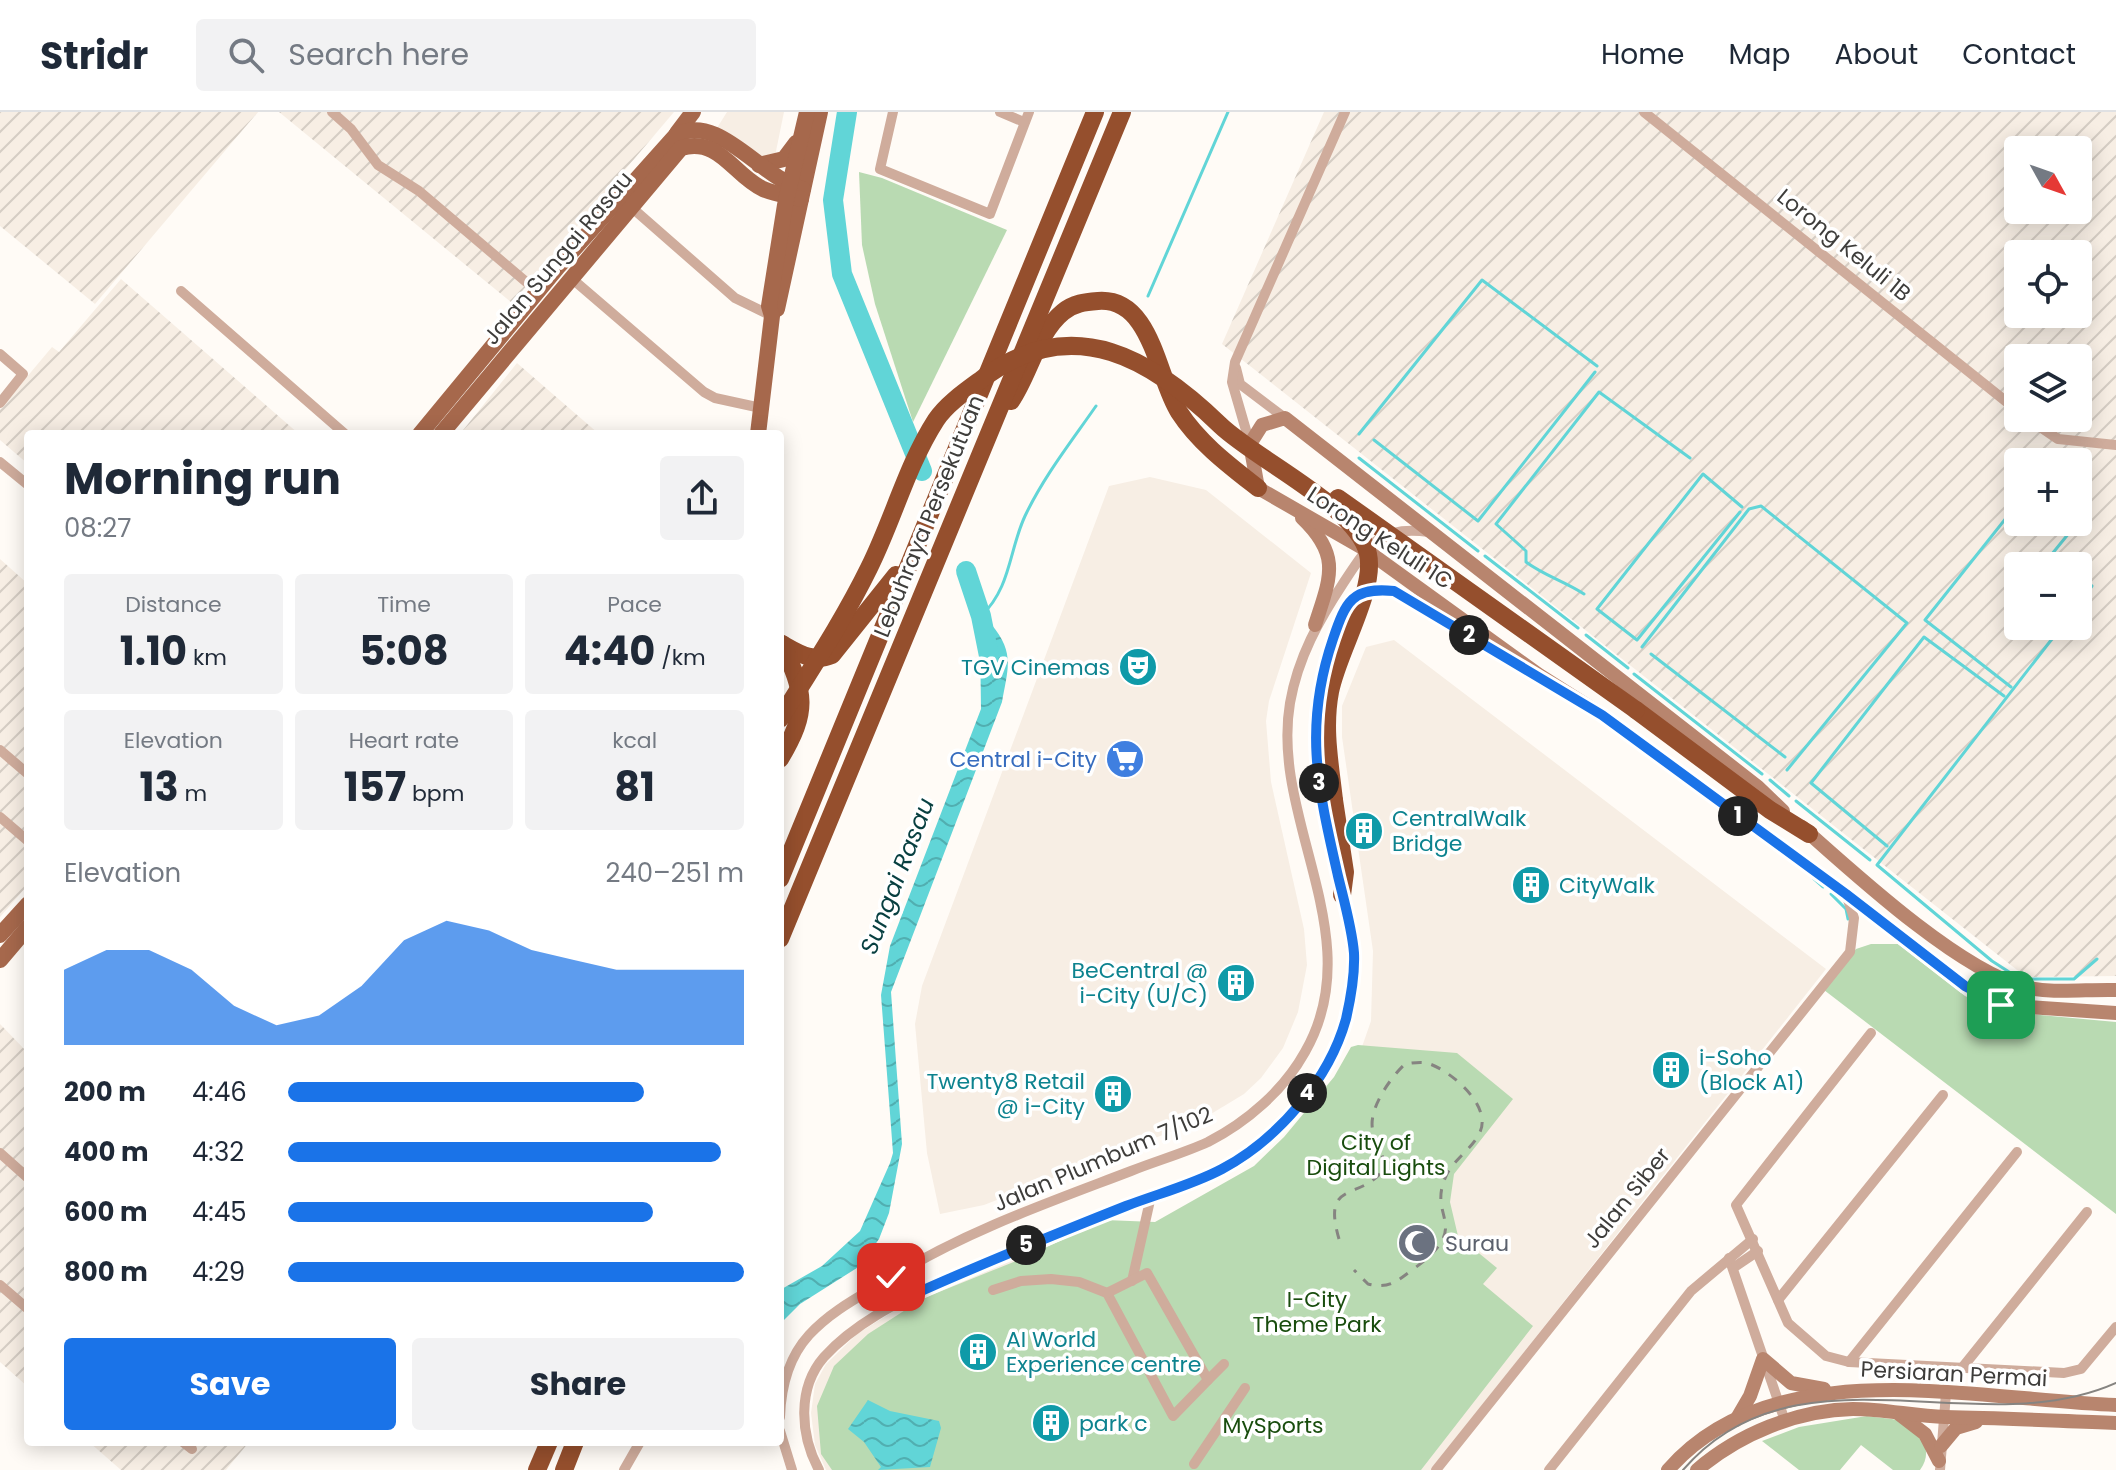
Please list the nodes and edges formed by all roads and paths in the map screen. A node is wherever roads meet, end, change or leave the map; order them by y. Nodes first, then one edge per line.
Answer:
1 (332, 112) edge
2 (693, 112) edge
3 (807, 112) edge
4 (820, 112) edge
5 (893, 112) edge
6 (1000, 112) edge
7 (1095, 112) edge
8 (1122, 112) edge
9 (1345, 112) edge
10 (1644, 112) edge
11 (1026, 117) edge
12 (676, 135) junction
13 (801, 135) junction
14 (759, 165) junction
15 (762, 189) junction
16 (795, 192) junction
17 (630, 206) junction
18 (780, 229) junction
19 (570, 277) junction
20 (181, 291) dead end
21 (538, 292) junction
22 (772, 316) junction
23 (0, 354) edge
24 (1235, 362) junction
25 (1190, 397) junction
26 (2004, 400) edge
27 (0, 403) edge
28 (761, 408) junction
29 (1285, 418) junction
30 (340, 430) edge
31 (423, 430) edge
32 (444, 430) edge
33 (758, 430) edge
34 (2048, 432) edge
35 (987, 437) junction
36 (1250, 444) junction
37 (2116, 445) edge
38 (0, 462) edge
39 (24, 482) edge
40 (1258, 488) junction
41 (1285, 501) junction
42 (1434, 533) junction
43 (918, 542) junction
44 (1366, 550) junction
45 (1315, 625) junction
46 (784, 643) edge
47 (784, 649) edge
48 (1539, 675) junction
49 (784, 713) edge
50 (0, 750) edge
51 (784, 752) edge
52 (24, 771) edge
53 (0, 817) edge
54 (1809, 834) junction
55 (24, 838) edge
56 (784, 869) edge
57 (1846, 894) junction
58 (1342, 895) junction
59 (24, 908) edge
60 (784, 929) edge
61 (24, 932) edge
62 (0, 935) edge
63 (0, 960) edge
64 (2116, 990) edge
65 (2116, 1013) edge
66 (1871, 1033) dead end
67 (1943, 1095) dead end
68 (2017, 1152) dead end
69 (0, 1153) edge
70 (24, 1174) edge
71 (1151, 1196) junction
72 (2087, 1212) dead end
73 (1753, 1239) junction
74 (1758, 1251) junction
75 (1731, 1263) junction
76 (891, 1277) junction
77 (1132, 1281) junction
78 (0, 1285) edge
79 (993, 1290) dead end
80 (1107, 1293) junction
81 (908, 1297) junction
82 (1778, 1300) junction
83 (24, 1306) edge
84 (2116, 1327) edge
85 (1763, 1359) junction
86 (1849, 1362) junction
87 (1224, 1364) dead end
88 (1962, 1368) junction
89 (1208, 1380) junction
90 (784, 1385) edge
91 (1245, 1388) dead end
92 (1844, 1391) junction
93 (1946, 1393) junction
94 (1778, 1404) junction
95 (2116, 1405) edge
96 (1895, 1412) junction
97 (2016, 1416) junction
98 (1943, 1417) junction
99 (1736, 1420) junction
100 (1785, 1421) junction
101 (2116, 1423) edge
102 (784, 1444) edge
103 (538, 1446) edge
104 (547, 1446) edge
105 (573, 1446) edge
106 (638, 1446) edge
107 (1940, 1459) edge
108 (1194, 1464) dead end
109 (538, 1469) edge
110 (564, 1470) edge
111 (624, 1470) edge
112 (792, 1470) edge
113 (819, 1470) edge
114 (1436, 1470) edge
115 (1549, 1470) edge
116 (1668, 1470) edge
117 (1697, 1470) edge

1 - 21 street
2 - 12 main road, Jalan Sungai Rasau
3 - 13 main road
4 - 16 main road
5 - 11 street
6 - 11 street
7 - 43 highway, Lebuhraya Persekutuan
8 - 35 highway, Lebuhraya Persekutuan
9 - 24 street
10 - 26 street, Lorong Keluli 1B
12 - 14 main road
12 - 21 main road, Jalan Sungai Rasau
13 - 14 main road
13 - 16 main road
14 - 16 main road
15 - 16 main road
15 - 17 main road, Jalan Sungai Rasau
15 - 18 main road
16 - 18 main road
16 - 22 main road
17 - 19 main road, Jalan Sungai Rasau
17 - 22 street
18 - 22 main road
19 - 28 street
19 - 32 main road, Jalan Sungai Rasau
20 - 30 street
21 - 31 main road, Jalan Sungai Rasau
22 - 28 main road
23 - 27 street
24 - 29 street, Lorong Keluli 1C
24 - 36 street
25 - 49 highway, bridge
25 - 54 highway, bridge
25 - 58 highway, bridge
28 - 33 main road
29 - 36 street
29 - 42 street, Lorong Keluli 1C
34 - 37 street
35 - 40 highway
35 - 60 highway, Lebuhraya Persekutuan
36 - 40 street
38 - 39 street
40 - 41 street, Lorong Keluli 1C
41 - 44 street, Lorong Keluli 1C
41 - 45 street
42 - 44 street
42 - 54 street, Lorong Keluli 1C
43 - 46 highway
43 - 56 highway, Lebuhraya Persekutuan
44 - 45 street, Jalan Plumbum 7/102
44 - 48 street, Lorong Keluli 1C
45 - 76 street, Jalan Plumbum 7/102
47 - 51 highway
48 - 57 street, Lorong Keluli 1C
48 - 58 street
50 - 52 street
53 - 55 street
54 - 64 street, Lorong Keluli 1C
57 - 65 street, Lorong Keluli 1C
57 - 114 street, Jalan Siber
58 - 71 street
59 - 62 main road
61 - 63 main road
66 - 73 street
67 - 82 street
68 - 86 street
69 - 70 street
71 - 77 street
71 - 81 street
72 - 88 street
73 - 74 street
73 - 75 street
74 - 75 street
74 - 82 street
75 - 85 street
75 - 115 street
76 - 81 street
76 - 90 street, Jalan Plumbum 7/102
77 - 80 street
77 - 89 street
78 - 83 street
79 - 80 street
80 - 89 street
81 - 113 street
82 - 86 street
84 - 88 street
85 - 92 street
85 - 94 street
85 - 99 street
86 - 88 street
87 - 89 street
91 - 108 street
92 - 93 street, Persiaran Permai
92 - 94 street, Persiaran Permai
93 - 95 street, Persiaran Permai
93 - 98 street
94 - 99 street, Persiaran Permai
94 - 100 street
96 - 98 street, Persiaran Permai
96 - 100 street, Persiaran Permai
96 - 107 street
97 - 98 street, Persiaran Permai
97 - 101 street, Persiaran Permai
97 - 107 street
98 - 107 street
99 - 116 street, Persiaran Permai
100 - 117 street, Persiaran Permai
102 - 112 street
103 - 109 highway
104 - 109 highway
105 - 110 highway
106 - 111 street

